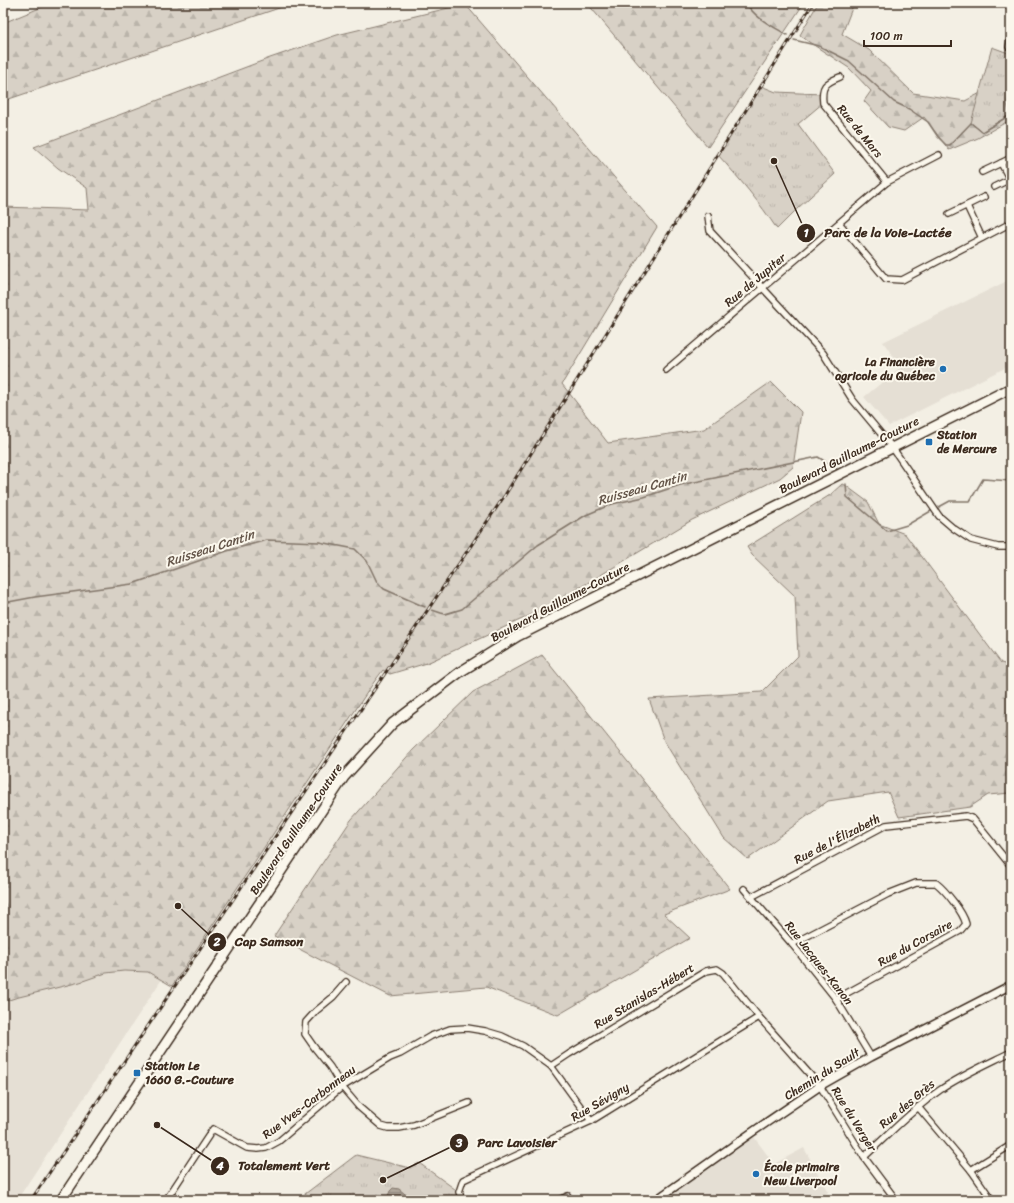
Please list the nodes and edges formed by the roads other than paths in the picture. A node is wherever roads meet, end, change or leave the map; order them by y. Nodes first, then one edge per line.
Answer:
1 (1011, 37) edge
2 (1011, 48) edge
3 (840, 77) dead end
4 (939, 155) dead end
5 (1011, 158) edge
6 (1002, 163) junction
7 (982, 172) dead end
8 (1010, 177) edge
9 (887, 182) junction
10 (994, 187) dead end
11 (984, 197) dead end
12 (967, 206) junction
13 (949, 214) dead end
14 (708, 216) dead end
15 (1011, 223) edge
16 (840, 224) junction
17 (982, 238) junction
18 (763, 288) junction
19 (666, 370) dead end
20 (1011, 388) edge
21 (892, 447) junction
22 (1011, 547) edge
23 (1011, 866) edge
24 (744, 889) dead end
25 (751, 897) junction
26 (792, 944) junction
27 (346, 982) dead end
28 (1011, 985) edge
29 (836, 999) junction
30 (759, 1017) junction
31 (1011, 1052) edge
32 (871, 1056) junction
33 (551, 1066) junction
34 (820, 1086) junction
35 (342, 1087) junction
36 (469, 1103) dead end
37 (918, 1107) junction
38 (591, 1121) junction
39 (1011, 1145) edge
40 (864, 1157) junction
41 (971, 1170) junction
42 (568, 1196) dead end
43 (61, 1200) edge
44 (166, 1200) edge
45 (462, 1200) edge
46 (559, 1200) edge
47 (656, 1200) edge
48 (896, 1200) edge
49 (992, 1200) edge

1 - 2 street
3 - 9 street, Rue de Mars
4 - 9 street, Rue de Jupiter
5 - 6 street
6 - 7 street
6 - 8 street
8 - 10 street
9 - 16 street, Rue de Jupiter
11 - 12 street
12 - 13 street
12 - 17 street
14 - 18 street
15 - 17 street
16 - 17 street
16 - 18 street, Rue de Jupiter
18 - 19 street, Rue de Jupiter
18 - 21 street
20 - 21 main road, Boulevard Guillaume-Couture
21 - 22 street
21 - 43 main road, Boulevard Guillaume-Couture
23 - 25 street, Rue de l'Élizabeth
24 - 25 street, Rue Jacques-Kanon
25 - 26 street, Rue Jacques-Kanon
26 - 29 street, Rue Jacques-Kanon
26 - 29 street, Rue du Corsaire
27 - 35 street
28 - 32 street, Chemin du Sault
29 - 32 street, Rue Jacques-Kanon
30 - 33 street, Rue Stanislas-Hébert
30 - 34 street, Rue du Verger
30 - 38 street, Rue Sévigny
31 - 37 street, Rue des Grès
32 - 34 street, Chemin du Sault
33 - 35 street, Rue Yves-Carbonneau
33 - 38 street, Rue Yves-Carbonneau
34 - 40 street, Rue du Verger
34 - 47 street, Chemin du Sault
35 - 36 street
35 - 44 street, Rue Yves-Carbonneau
37 - 40 street, Rue des Grès
37 - 41 street
38 - 45 street, Rue Sévigny
39 - 41 street
40 - 48 street, Rue du Verger
41 - 49 street
42 - 46 street

